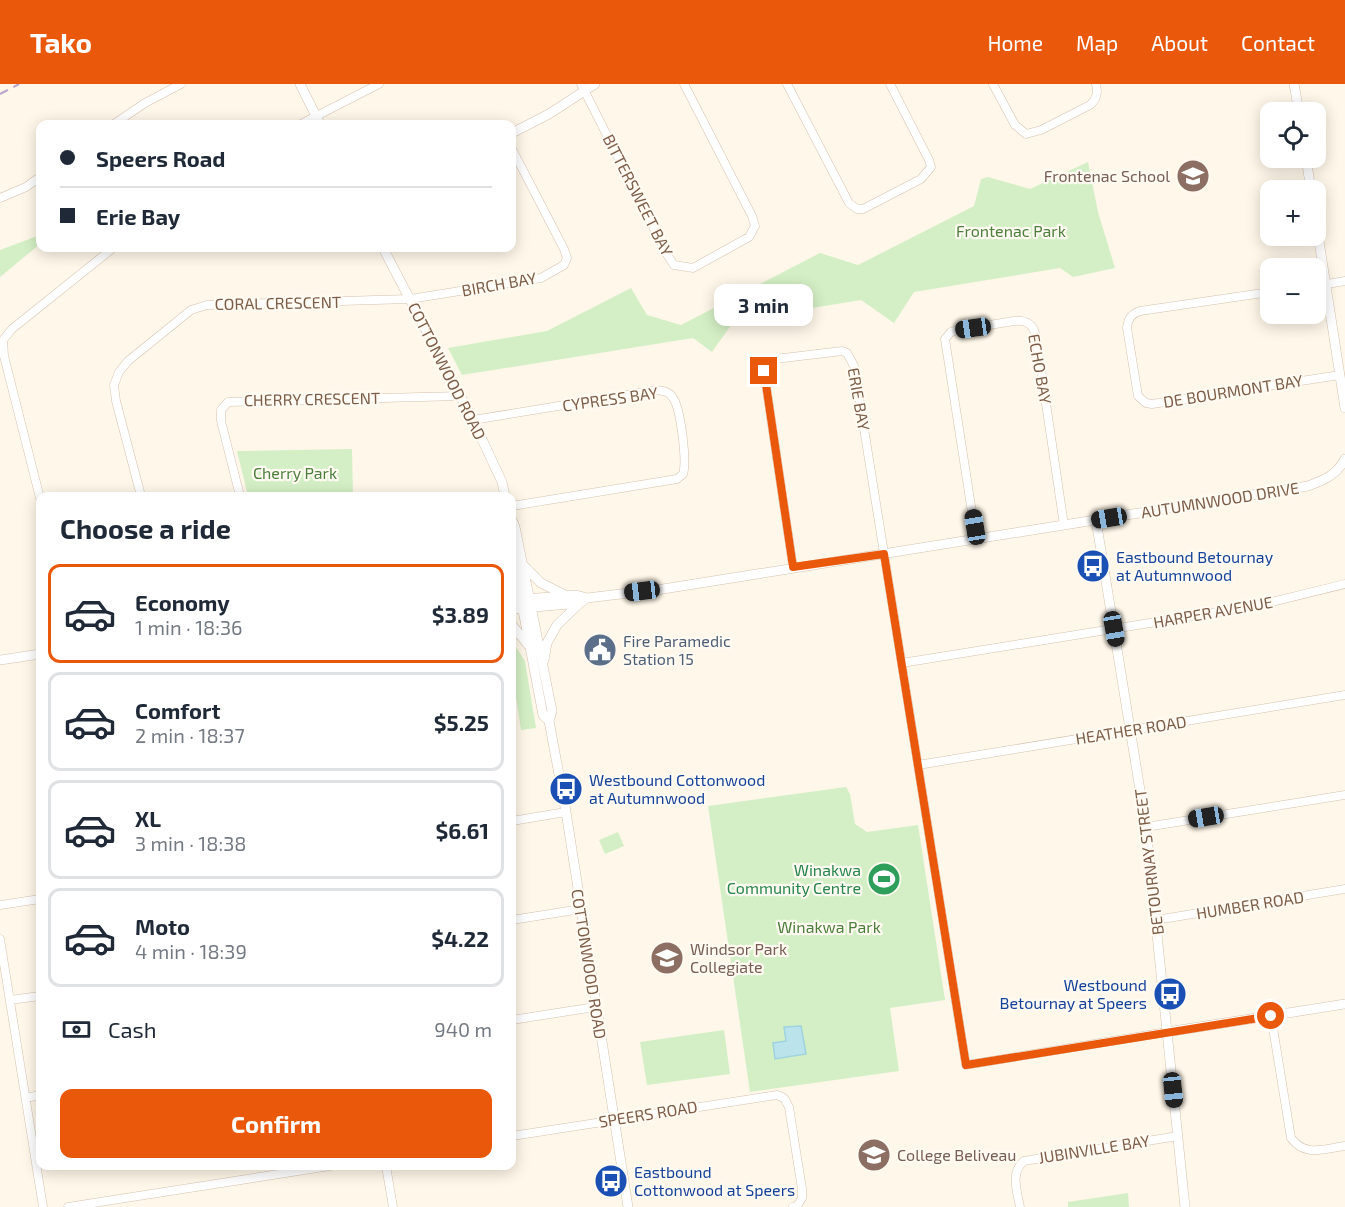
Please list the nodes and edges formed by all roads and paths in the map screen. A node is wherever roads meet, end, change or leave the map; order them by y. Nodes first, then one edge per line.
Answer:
1 (181, 84) edge
2 (300, 84) edge
3 (379, 84) edge
4 (595, 84) edge
5 (684, 84) edge
6 (788, 84) edge
7 (890, 84) edge
8 (993, 84) edge
9 (1096, 84) edge
10 (1294, 84) edge
11 (583, 87) edge
12 (1297, 102) edge
13 (120, 120) edge
14 (318, 120) edge
15 (516, 131) edge
16 (516, 157) edge
17 (36, 180) edge
18 (0, 198) edge
19 (108, 252) edge
20 (385, 252) edge
21 (1345, 281) edge
22 (1326, 284) edge
23 (1260, 293) edge
24 (410, 299) junction
25 (1326, 312) edge
26 (1340, 375) junction
27 (461, 396) junction
28 (1345, 408) edge
29 (473, 420) junction
30 (1345, 459) edge
31 (38, 492) edge
32 (140, 492) edge
33 (239, 492) edge
34 (504, 492) edge
35 (516, 505) edge
36 (1096, 520) junction
37 (1064, 525) junction
38 (516, 532) edge
39 (976, 538) junction
40 (884, 554) junction
41 (522, 564) junction
42 (793, 567) junction
43 (516, 573) edge
44 (1345, 584) edge
45 (565, 595) junction
46 (584, 601) junction
47 (523, 602) edge
48 (1114, 629) junction
49 (516, 630) edge
50 (531, 648) junction
51 (36, 655) edge
52 (0, 660) edge
53 (902, 663) junction
54 (543, 666) junction
55 (1345, 695) edge
56 (549, 721) junction
57 (1131, 730) junction
58 (918, 765) junction
59 (1345, 795) edge
60 (566, 812) junction
61 (516, 820) edge
62 (1146, 827) junction
63 (1345, 889) edge
64 (36, 900) edge
65 (0, 905) edge
66 (581, 909) junction
67 (516, 919) edge
68 (1156, 920) junction
69 (0, 939) edge
70 (36, 997) edge
71 (10, 1000) junction
72 (1345, 1004) edge
73 (595, 1007) junction
74 (1271, 1016) junction
75 (516, 1019) edge
76 (1167, 1032) junction
77 (36, 1096) edge
78 (26, 1098) junction
79 (614, 1120) junction
80 (516, 1135) edge
81 (1178, 1136) junction
82 (1345, 1146) edge
83 (36, 1159) edge
84 (38, 1170) edge
85 (304, 1170) edge
86 (387, 1170) edge
87 (44, 1207) edge
88 (68, 1207) edge
89 (393, 1207) edge
90 (628, 1207) edge
91 (793, 1207) edge
92 (1020, 1207) edge
93 (1185, 1207) edge

1 - 13 street
2 - 14 street
3 - 14 street
4 - 11 street
5 - 11 street, BITTERSWEET BAY
6 - 7 street
8 - 9 street
10 - 12 street
11 - 15 street
16 - 24 street, BIRCH BAY
17 - 18 street
19 - 31 street
20 - 24 street, COTTONWOOD ROAD
21 - 22 street
23 - 26 street, DE BOURMONT BAY
24 - 27 street, COTTONWOOD ROAD
24 - 32 street, CORAL CRESCENT
25 - 26 street
26 - 28 street
27 - 29 street, COTTONWOOD ROAD
27 - 33 street, CHERRY CRESCENT
29 - 34 street, COTTONWOOD ROAD
29 - 35 street, CYPRESS BAY
30 - 36 street, AUTUMNWOOD DRIVE
36 - 37 street, AUTUMNWOOD DRIVE
36 - 48 street, BETOURNAY STREET
37 - 39 street, AUTUMNWOOD DRIVE
37 - 39 street, ECHO BAY
38 - 41 street, COTTONWOOD ROAD
39 - 40 street, AUTUMNWOOD DRIVE
40 - 42 street, AUTUMNWOOD DRIVE
40 - 42 street, ERIE BAY
40 - 53 street
41 - 45 street
41 - 47 street, COTTONWOOD ROAD
42 - 46 street, AUTUMNWOOD DRIVE
43 - 47 street, COTTONWOOD ROAD
44 - 48 street, HARPER AVENUE
45 - 46 street, AUTUMNWOOD DRIVE
45 - 47 street, AUTUMNWOOD DRIVE
46 - 47 street, AUTUMNWOOD DRIVE
46 - 54 street
47 - 50 street, COTTONWOOD ROAD
47 - 54 street, COTTONWOOD ROAD
48 - 53 street, HARPER AVENUE
48 - 57 street, BETOURNAY STREET
49 - 50 street
50 - 56 street, COTTONWOOD ROAD
51 - 52 street
53 - 58 street
54 - 56 street, COTTONWOOD ROAD
55 - 57 street, HEATHER ROAD
56 - 60 street, COTTONWOOD ROAD
57 - 58 street, HEATHER ROAD
57 - 62 street, BETOURNAY STREET
58 - 76 street
59 - 62 street
60 - 61 street
60 - 66 street, COTTONWOOD ROAD
62 - 68 street, BETOURNAY STREET
63 - 68 street, HUMBER ROAD
64 - 65 street
66 - 67 street
66 - 73 street, COTTONWOOD ROAD
68 - 76 street, BETOURNAY STREET
69 - 71 street
70 - 71 street
71 - 78 street
72 - 74 street
73 - 75 street
73 - 79 street, COTTONWOOD ROAD
74 - 76 street
74 - 82 street
76 - 81 street, BETOURNAY STREET
77 - 78 street
78 - 83 street
79 - 80 street, SPEERS ROAD
79 - 90 street, COTTONWOOD ROAD
79 - 91 street, SPEERS ROAD
81 - 92 street, JUBINVILLE BAY
81 - 93 street, BETOURNAY STREET
84 - 87 street
85 - 88 street
86 - 89 street

